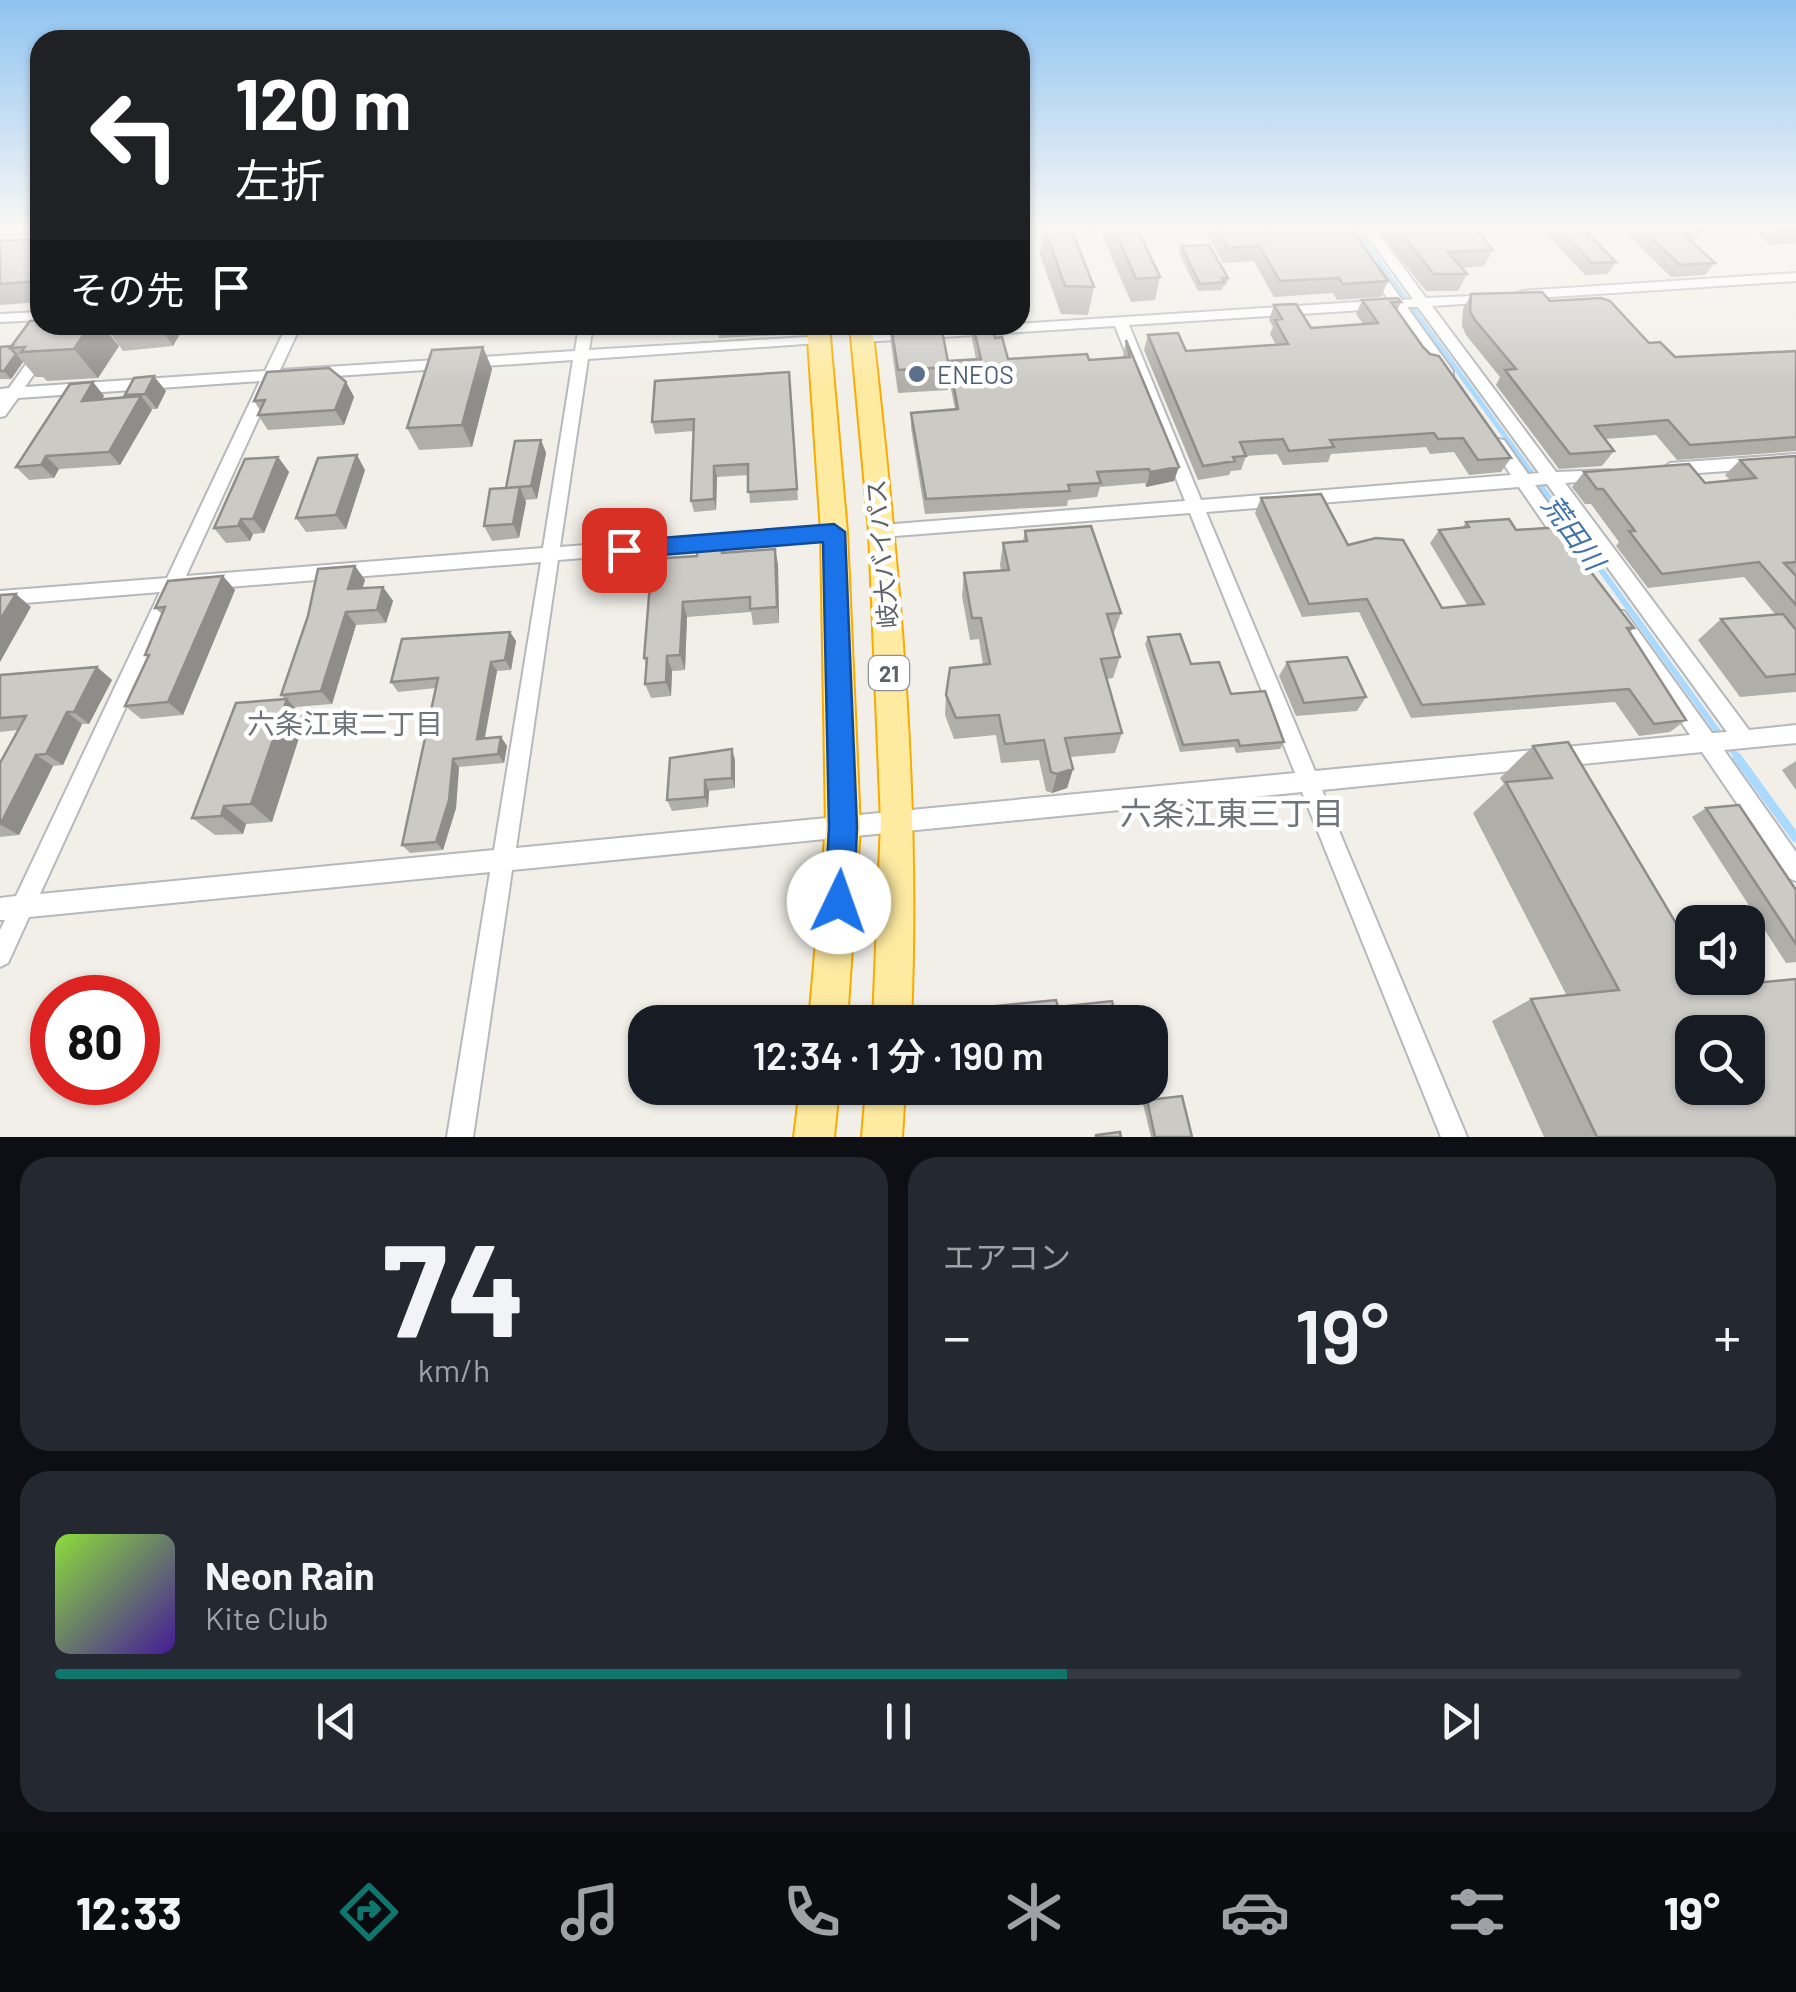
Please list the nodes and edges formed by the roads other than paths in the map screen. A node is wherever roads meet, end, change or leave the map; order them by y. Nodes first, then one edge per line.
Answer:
1 (1382, 279) edge
2 (1404, 279) edge
3 (1765, 279) edge
4 (1421, 302) junction
5 (1400, 303) junction
6 (30, 316) edge
7 (0, 318) edge
8 (1120, 321) junction
9 (1030, 324) edge
10 (53, 335) edge
11 (289, 335) edge
12 (584, 335) edge
13 (790, 335) edge
14 (819, 335) edge
15 (862, 335) edge
16 (581, 357) junction
17 (270, 376) junction
18 (1455, 384) edge
19 (7, 393) edge
20 (0, 412) edge
21 (1489, 432) edge
22 (1796, 460) edge
23 (1645, 471) edge
24 (1626, 472) edge
25 (1548, 478) junction
26 (1525, 480) junction
27 (1197, 504) junction
28 (882, 531) junction
29 (834, 532) junction
30 (554, 556) junction
31 (1577, 558) edge
32 (174, 584) junction
33 (0, 598) edge
34 (1610, 604) edge
35 (1796, 734) edge
36 (1740, 740) junction
37 (1711, 743) junction
38 (1311, 782) junction
39 (898, 822) junction
40 (843, 827) junction
41 (503, 860) junction
42 (1796, 870) edge
43 (11, 908) edge
44 (0, 955) edge
45 (829, 1005) edge
46 (893, 1005) edge
47 (818, 1105) edge
48 (885, 1105) edge
49 (460, 1137) edge
50 (814, 1137) edge
51 (882, 1137) edge
52 (1454, 1137) edge

1 - 5 street
2 - 4 street
3 - 4 street
4 - 5 street
4 - 25 street
5 - 8 street
5 - 18 street
6 - 7 street
8 - 9 street
8 - 27 street
10 - 19 street
11 - 17 street
12 - 16 street
13 - 16 street
14 - 29 highway, 岐大バイパス / 21
15 - 28 highway, 岐大バイパス / 21
16 - 17 street
16 - 30 street
17 - 19 street
17 - 32 street
19 - 20 street
21 - 26 street
22 - 23 street
24 - 25 street
25 - 26 street
25 - 36 street
26 - 27 street
26 - 31 street
27 - 28 street
27 - 38 street
28 - 39 highway, 岐大バイパス / 21
29 - 30 street
29 - 40 highway, 岐大バイパス / 21
30 - 32 street
30 - 41 street
32 - 33 street
32 - 43 street
34 - 37 street
35 - 36 street
36 - 37 street
37 - 38 street
37 - 42 street
38 - 39 street
38 - 52 street
39 - 40 street
39 - 46 highway, 岐大バイパス / 21
40 - 41 street
40 - 45 highway, 岐大バイパス / 21
41 - 43 street
41 - 49 street
43 - 44 street
47 - 50 highway
48 - 51 highway

